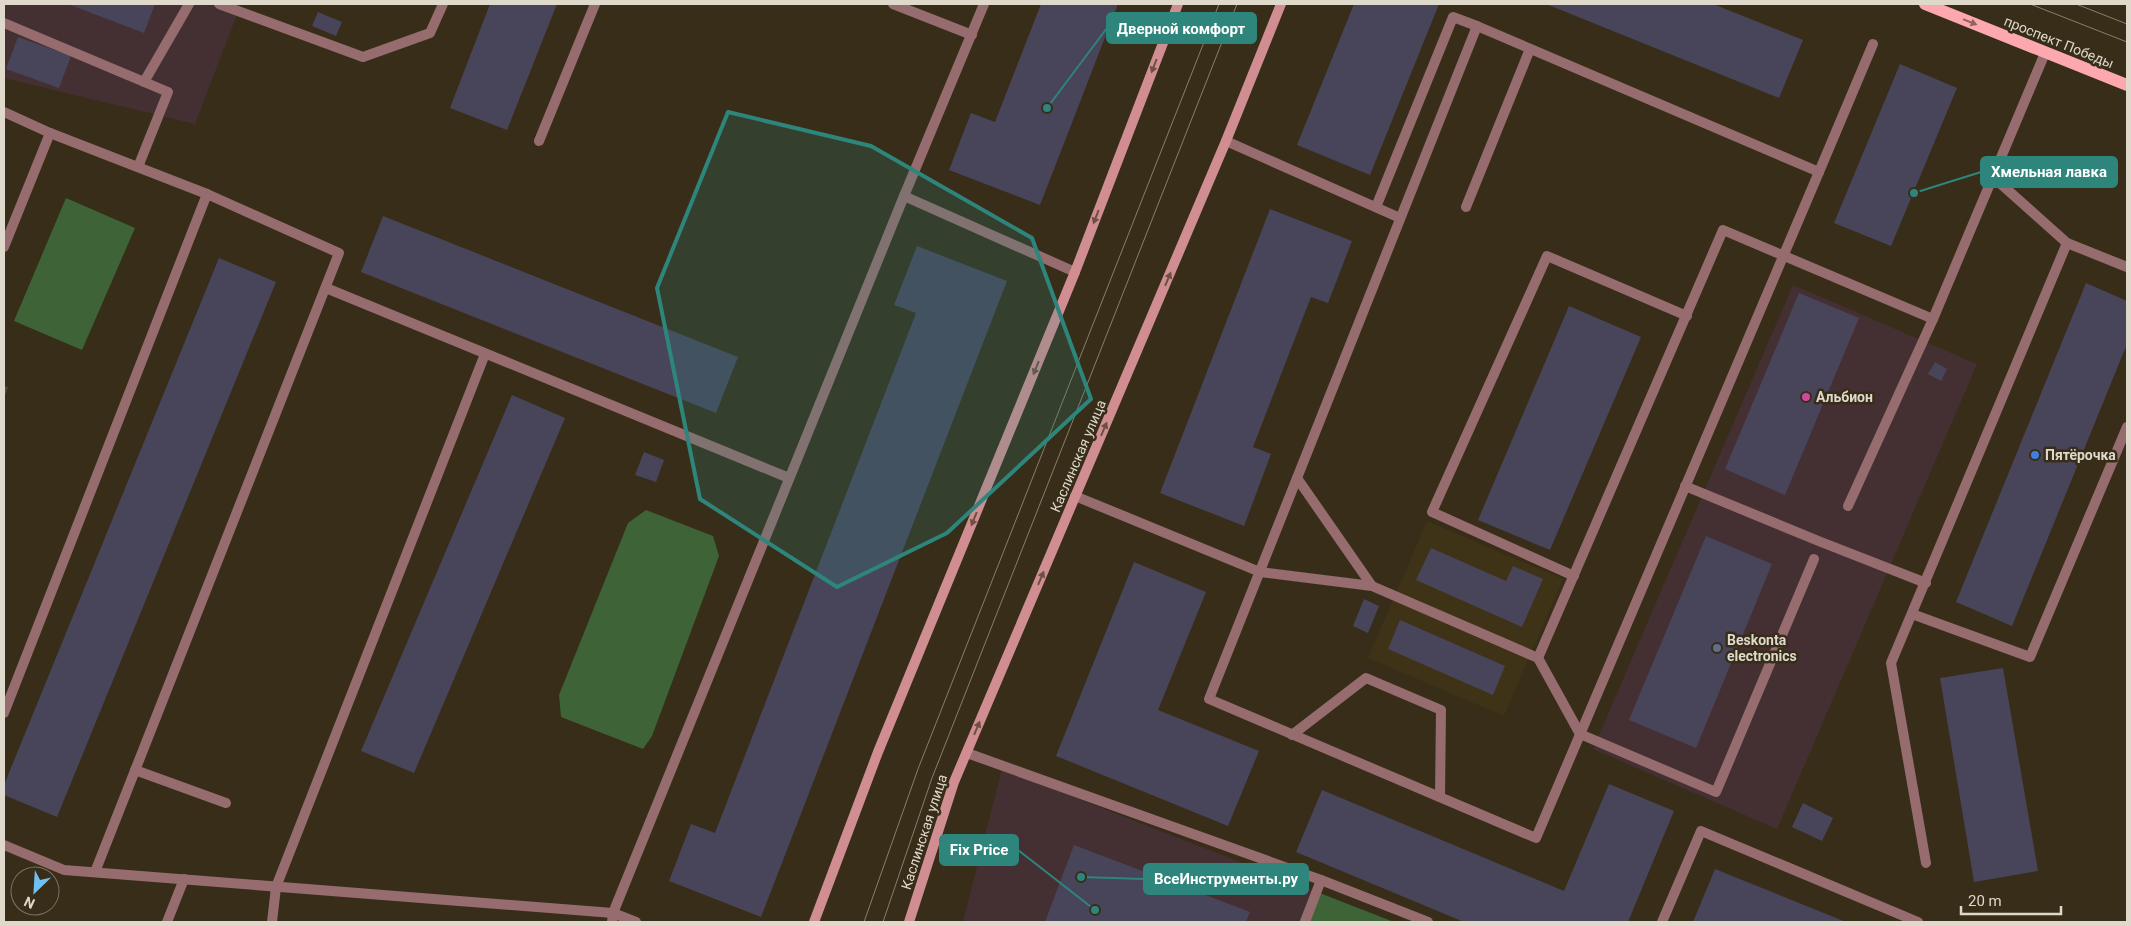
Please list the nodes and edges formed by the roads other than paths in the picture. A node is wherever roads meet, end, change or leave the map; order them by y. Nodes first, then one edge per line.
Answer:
1 (189, 4) edge
2 (219, 4) edge
3 (443, 4) edge
4 (595, 4) edge
5 (893, 4) edge
6 (984, 4) edge
7 (1178, 4) edge
8 (1281, 4) edge
9 (1925, 4) edge
10 (4, 23) edge
11 (1477, 26) junction
12 (972, 35) junction
13 (1873, 44) dead end
14 (1530, 49) junction
15 (2045, 52) junction
16 (144, 82) junction
17 (2127, 85) edge
18 (4, 112) edge
19 (50, 134) junction
20 (539, 140) dead end
21 (1226, 141) junction
22 (138, 167) junction
23 (1819, 172) junction
24 (1993, 176) junction
25 (207, 194) junction
26 (904, 196) junction
27 (1376, 207) junction
28 (1466, 207) dead end
29 (1400, 218) junction
30 (2067, 243) junction
31 (4, 247) edge
32 (1784, 256) junction
33 (2127, 267) edge
34 (1075, 272) junction
35 (326, 288) junction
36 (1687, 316) junction
37 (1933, 319) junction
38 (485, 354) junction
39 (2127, 427) edge
40 (789, 478) junction
41 (1297, 478) junction
42 (1685, 486) junction
43 (1076, 496) junction
44 (1848, 506) dead end
45 (1814, 558) dead end
46 (1260, 572) junction
47 (1574, 576) junction
48 (1926, 583) junction
49 (1372, 586) junction
50 (1912, 614) junction
51 (1538, 658) junction
52 (4, 713) edge
53 (1292, 734) junction
54 (1580, 734) junction
55 (967, 753) junction
56 (135, 770) junction
57 (1440, 797) junction
58 (226, 803) dead end
59 (4, 845) edge
60 (1926, 863) dead end
61 (94, 872) junction
62 (184, 879) junction
63 (1321, 880) junction
64 (276, 886) junction
65 (613, 918) edge
66 (167, 922) edge
67 (272, 922) edge
68 (636, 922) edge
69 (814, 922) edge
70 (909, 922) edge
71 (1305, 922) edge
72 (1428, 922) edge
73 (1662, 922) edge
74 (1918, 922) edge

1 - 16 street
2 - 3 street
4 - 20 street
5 - 12 street
6 - 12 street
7 -> 34 main road
8 - 21 main road, Каслинская улица
9 -> 15 main road, проспект Победы
10 - 16 street
11 - 14 street
11 - 27 street
11 - 29 street
12 - 26 street
13 - 23 street
14 - 23 street
14 - 28 street
15 - 17 main road, проспект Победы
15 - 24 street
16 - 22 street
18 - 19 street
19 - 22 street
19 - 31 street
21 - 27 street
43 -> 21 main road, Каслинская улица
22 - 25 street
23 - 32 street
24 - 30 street
24 - 37 street
25 - 35 street
25 - 52 street
26 - 34 street
26 - 40 street
27 - 29 street
29 - 41 street
30 - 33 street
30 - 48 street
32 - 36 street
32 - 37 street
32 - 42 street
34 -> 69 main road
35 - 38 street
35 - 56 street
36 - 47 street
36 - 47 street
37 - 44 street
38 - 40 street
38 - 64 street
39 - 50 street
40 - 65 street
41 - 46 street
41 - 49 street
42 - 48 street
42 - 54 street
43 - 46 street
55 -> 43 main road, Каслинская улица
45 - 54 street
46 - 49 street
46 - 53 street
47 - 51 street
48 - 50 street
49 - 51 street
50 - 60 street
51 - 54 street
53 - 57 street
53 - 57 street
54 - 57 street
55 - 63 street
55 - 70 main road, Каслинская улица
56 - 58 street
56 - 61 street
59 - 61 street
61 - 62 street
62 - 64 street
62 - 66 street
63 - 71 street
63 - 72 street
64 - 65 street
64 - 67 street
65 - 68 street
73 - 74 street

